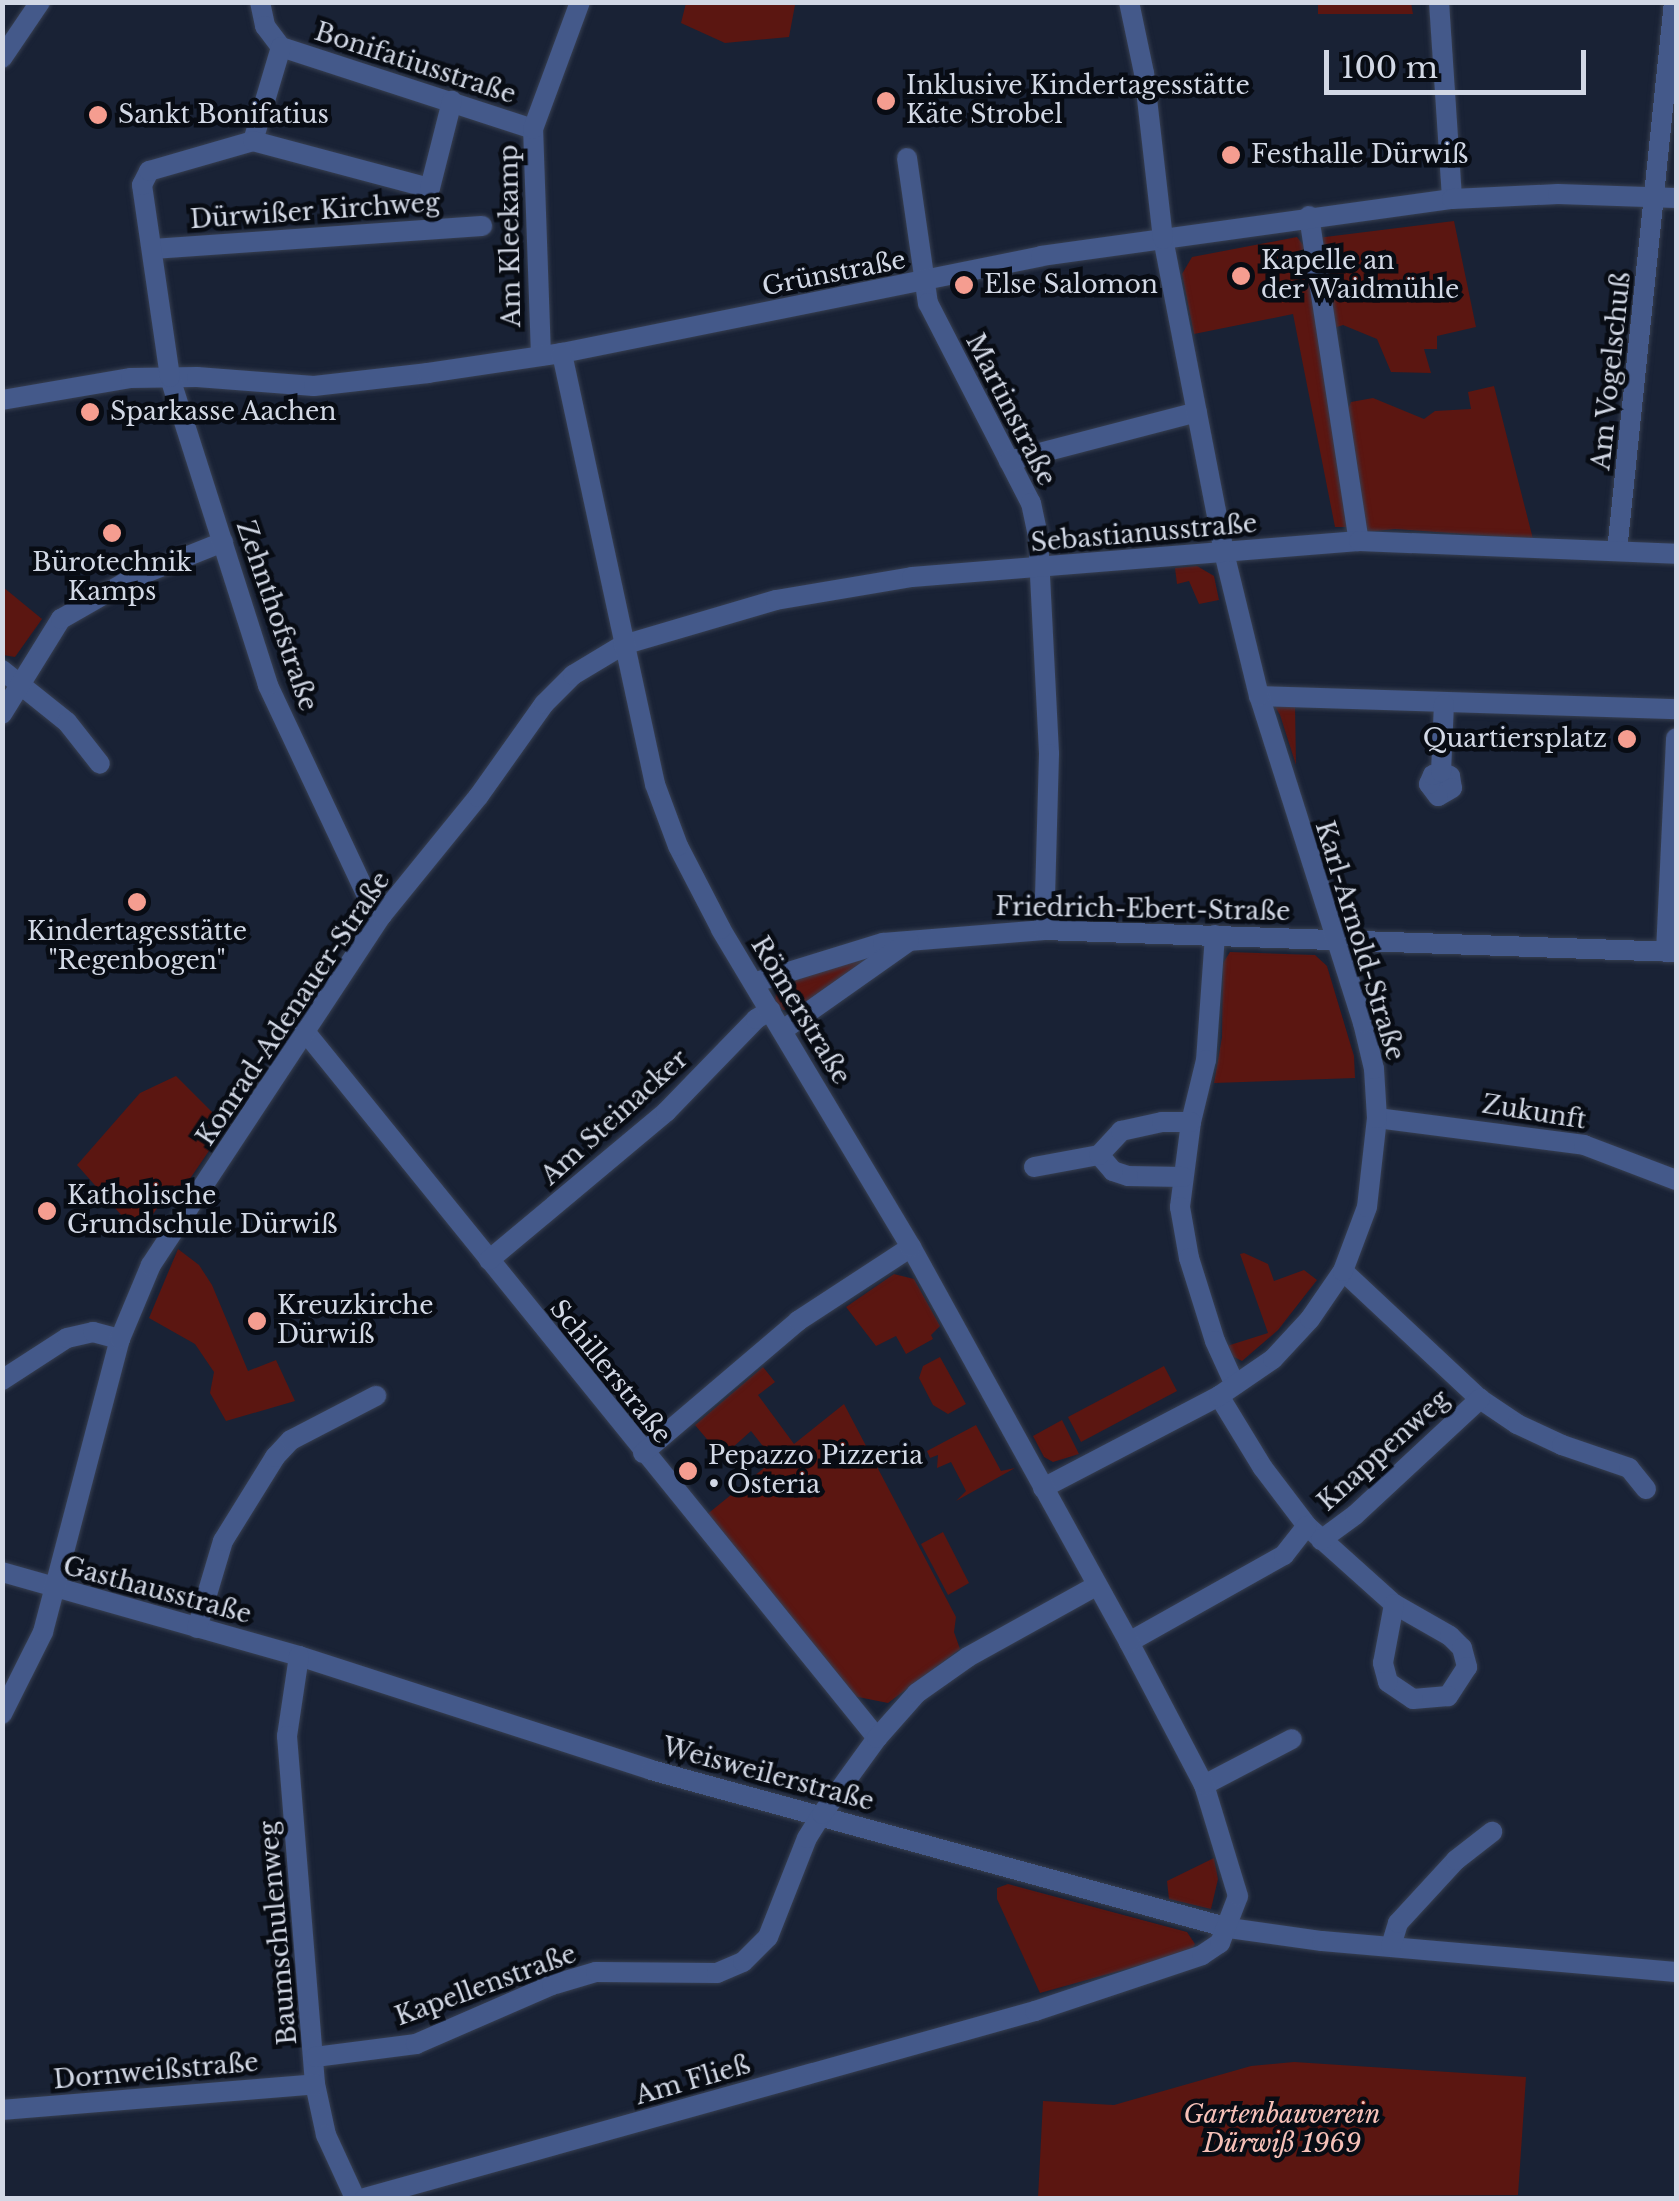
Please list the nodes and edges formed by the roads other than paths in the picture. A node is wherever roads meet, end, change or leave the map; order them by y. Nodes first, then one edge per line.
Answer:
1 (40, 2) edge
2 (260, 2) edge
3 (580, 2) edge
4 (1129, 2) edge
5 (1439, 2) edge
6 (1674, 2) edge
7 (281, 47) junction
8 (2, 58) edge
9 (452, 102) junction
10 (533, 129) junction
11 (254, 141) junction
12 (907, 158) dead end
13 (1666, 197) edge
14 (1452, 198) junction
15 (1308, 216) junction
16 (482, 226) dead end
17 (1163, 239) junction
18 (152, 249) junction
19 (923, 282) junction
20 (551, 354) junction
21 (170, 377) junction
22 (2, 400) edge
23 (1197, 412) junction
24 (1009, 461) junction
25 (223, 542) junction
26 (1359, 542) junction
27 (1224, 552) junction
28 (1617, 552) junction
29 (1676, 554) edge
30 (1042, 569) junction
31 (623, 645) junction
32 (2, 670) edge
33 (22, 686) junction
34 (1258, 696) junction
35 (1444, 704) junction
36 (1676, 709) edge
37 (2, 714) edge
38 (1676, 738) edge
39 (100, 764) dead end
40 (1441, 772) dead end
41 (1674, 825) edge
42 (382, 915) junction
43 (1044, 930) junction
44 (1214, 935) junction
45 (1335, 939) junction
46 (909, 941) junction
47 (1671, 952) edge
48 (756, 982) junction
49 (771, 1010) junction
50 (784, 1030) junction
51 (307, 1034) junction
52 (1377, 1118) junction
53 (1191, 1122) junction
54 (1099, 1155) junction
55 (1034, 1166) dead end
56 (1184, 1176) junction
57 (1676, 1180) edge
58 (911, 1247) junction
59 (489, 1260) junction
60 (1343, 1271) junction
61 (120, 1340) junction
62 (2, 1380) edge
63 (1227, 1390) junction
64 (376, 1396) dead end
65 (1480, 1398) junction
66 (643, 1453) junction
67 (1043, 1488) junction
68 (1646, 1489) dead end
69 (1314, 1534) junction
70 (2, 1572) edge
71 (1096, 1586) junction
72 (55, 1589) junction
73 (1394, 1604) junction
74 (197, 1628) junction
75 (1129, 1642) junction
76 (299, 1656) junction
77 (2, 1714) edge
78 (877, 1738) junction
79 (1292, 1740) dead end
80 (1204, 1785) junction
81 (822, 1814) junction
82 (1492, 1832) dead end
83 (1229, 1928) junction
84 (1391, 1946) junction
85 (1676, 1972) edge
86 (315, 2057) junction
87 (314, 2084) junction
88 (2, 2110) edge
89 (355, 2198) edge
90 (365, 2198) edge

1 - 8 street
2 - 7 street, Bonifatiusstraße
3 - 10 street, Am Kleekamp
4 - 17 street, Karl-Arnold-Straße
5 - 14 street
6 - 13 street, Am Vogelschuß
7 - 9 street, Bonifatiusstraße
7 - 11 street, Bonifatiusstraße
9 - 10 street, Bonifatiusstraße
9 - 11 street, Dürwißer Kirchweg
10 - 20 street, Am Kleekamp
11 - 18 street
12 - 19 street, Martinstraße
13 - 14 street, Grünstraße
13 - 28 street, Am Vogelschuß
14 - 15 street, Grünstraße
15 - 17 street, Grünstraße
15 - 26 street
16 - 18 street, Dürwißer Kirchweg
17 - 19 street, Grünstraße
17 - 23 street, Karl-Arnold-Straße
18 - 21 street
19 - 20 street, Grünstraße
19 - 24 street, Martinstraße
20 - 21 street, Grünstraße
20 - 31 street, Römerstraße
21 - 22 street, Grünstraße
21 - 25 street, Zehnthofstraße
23 - 24 street
23 - 27 street, Karl-Arnold-Straße
24 - 30 street, Martinstraße
25 - 33 street
25 - 42 street, Zehnthofstraße
26 - 27 street, Sebastianusstraße
26 - 28 street, Sebastianusstraße
27 - 30 street, Sebastianusstraße
27 - 34 street, Karl-Arnold-Straße
28 - 29 street, Sebastianusstraße
30 - 31 street, Sebastianusstraße
30 - 43 street, Martinstraße
31 - 42 street, Konrad-Adenauer-Straße
31 - 48 street, Römerstraße
32 - 33 street
33 - 37 street
33 - 39 street
34 - 35 street
34 - 45 street, Karl-Arnold-Straße
35 - 36 street
35 - 40 street
38 - 41 street
41 - 47 street
42 - 51 street, Konrad-Adenauer-Straße
43 - 44 street, Friedrich-Ebert-Straße
43 - 46 street, Friedrich-Ebert-Straße
44 - 45 street, Friedrich-Ebert-Straße
44 - 53 street, Knappenweg
45 - 47 street, Friedrich-Ebert-Straße
45 - 52 street, Karl-Arnold-Straße
46 - 48 street, Friedrich-Ebert-Straße
46 - 50 street
48 - 49 street, Römerstraße
49 - 50 street, Römerstraße
49 - 59 street, Am Steinacker
50 - 58 street, Römerstraße
51 - 59 street, Schillerstraße
51 - 61 street, Konrad-Adenauer-Straße
52 - 57 street, Zukunft
52 - 60 street, Karl-Arnold-Straße
53 - 54 street
53 - 56 street, Knappenweg
54 - 55 street
54 - 56 street
56 - 63 street, Knappenweg
58 - 66 street
58 - 67 street, Römerstraße
59 - 66 street, Schillerstraße
60 - 63 street, Karl-Arnold-Straße
60 - 65 street
61 - 62 street
61 - 72 street, Konrad-Adenauer-Straße
63 - 67 street, Karl-Arnold-Straße
63 - 69 street, Knappenweg
64 - 74 street
65 - 68 street
65 - 69 street, Knappenweg
66 - 78 street, Schillerstraße
67 - 71 street, Römerstraße
69 - 73 street, Knappenweg
69 - 75 street
70 - 72 street, Gasthausstraße
71 - 75 street, Römerstraße
71 - 78 street, Kapellenstraße
72 - 74 street, Gasthausstraße
72 - 77 street, Konrad-Adenauer-Straße
73 - 73 street, Knappenweg
74 - 76 street, Gasthausstraße
75 - 80 street, Römerstraße
76 - 81 street, Weisweilerstraße
76 - 86 street, Baumschulenweg
78 - 81 street, Kapellenstraße
79 - 80 street
80 - 83 street, Römerstraße
81 - 83 street, Weisweilerstraße
81 - 86 street, Kapellenstraße
82 - 84 street
83 - 84 street, Weisweilerstraße
83 - 90 street, Am Fließ
84 - 85 street, Weisweilerstraße
86 - 87 street, Baumschulenweg
87 - 88 street, Dornweißstraße
87 - 89 street, Baumschulenweg

